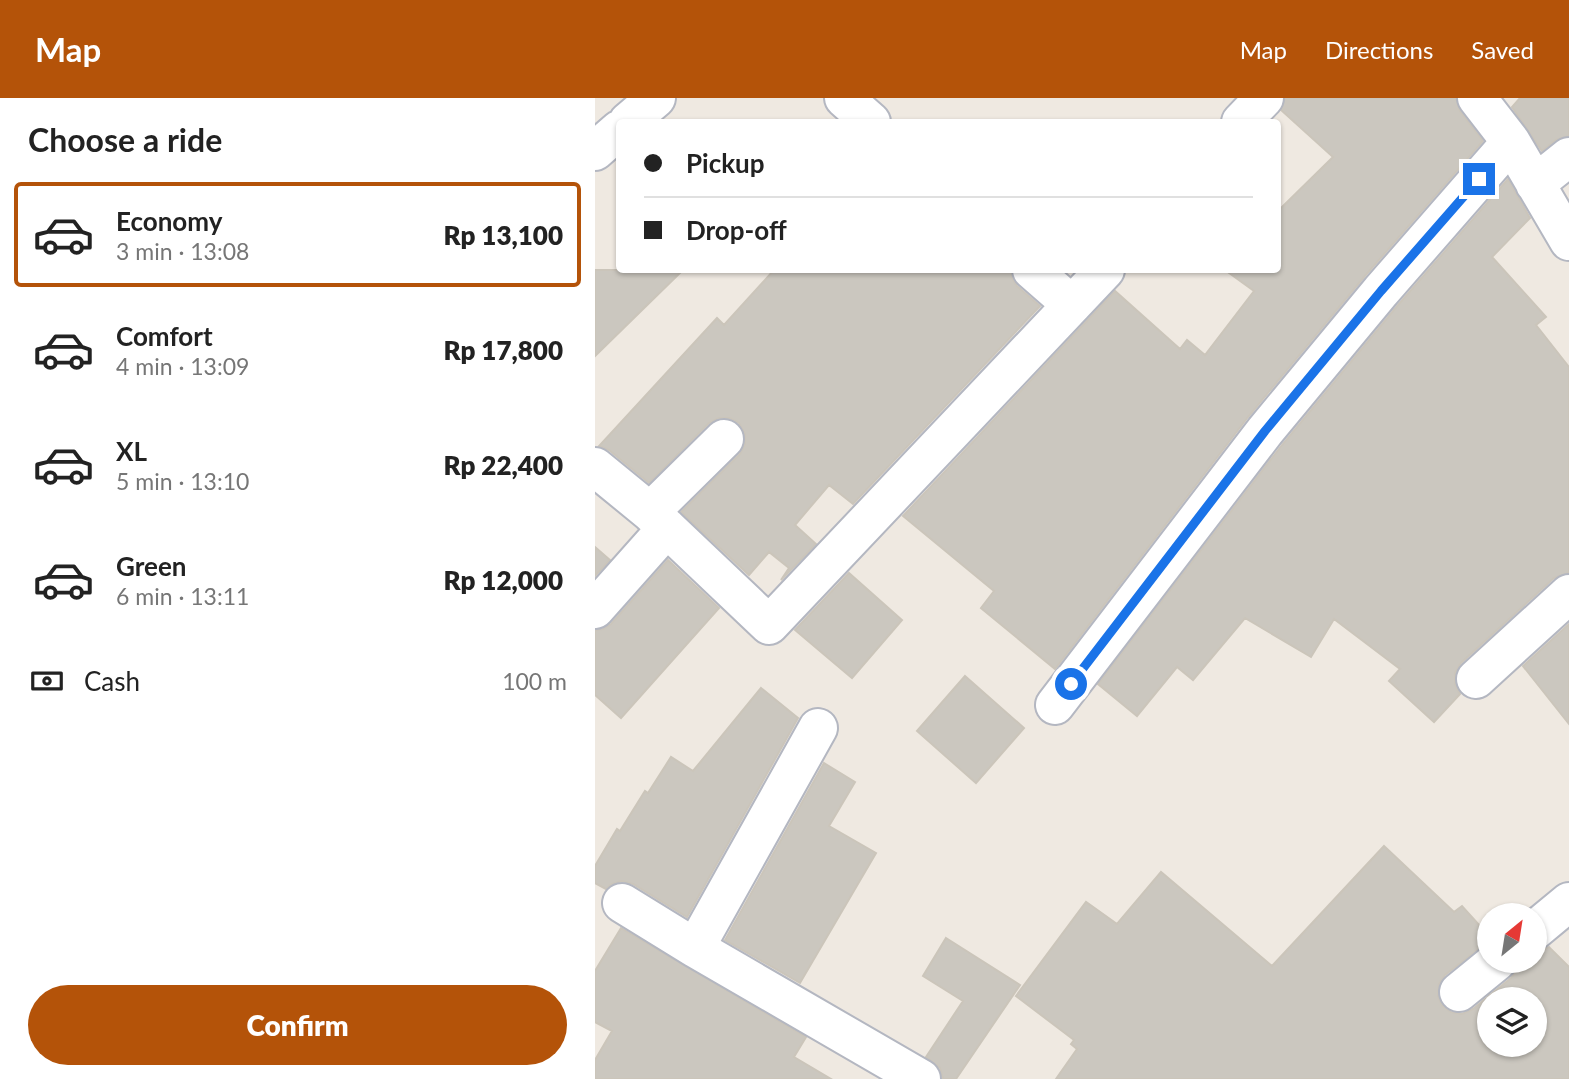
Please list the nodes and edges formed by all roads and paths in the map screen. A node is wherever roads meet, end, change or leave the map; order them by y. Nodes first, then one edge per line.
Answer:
1 (656, 98) edge
2 (844, 98) edge
3 (1264, 98) edge
4 (1477, 98) edge
5 (632, 119) edge
6 (868, 119) edge
7 (1244, 119) edge
8 (616, 133) edge
9 (1511, 142) junction
10 (595, 151) edge
11 (1569, 157) edge
12 (1535, 184) junction
13 (1569, 241) edge
14 (1035, 273) edge
15 (1102, 273) edge
16 (1072, 306) junction
17 (723, 439) dead end
18 (595, 467) edge
19 (659, 520) junction
20 (1569, 594) edge
21 (595, 609) edge
22 (1476, 679) dead end
23 (1055, 705) dead end
24 (818, 728) dead end
25 (622, 903) dead end
26 (695, 948) junction
27 (1482, 973) edge
28 (1459, 992) dead end
29 (922, 1079) edge

1 - 5 street
2 - 6 street
3 - 7 street
4 - 9 street
8 - 10 street
9 - 12 street
9 - 23 street
11 - 12 street
12 - 13 street
14 - 16 street
15 - 16 street
16 - 19 street
17 - 19 street
18 - 19 street
19 - 21 street
20 - 22 street
24 - 26 street
25 - 26 street
26 - 29 street
27 - 28 street

